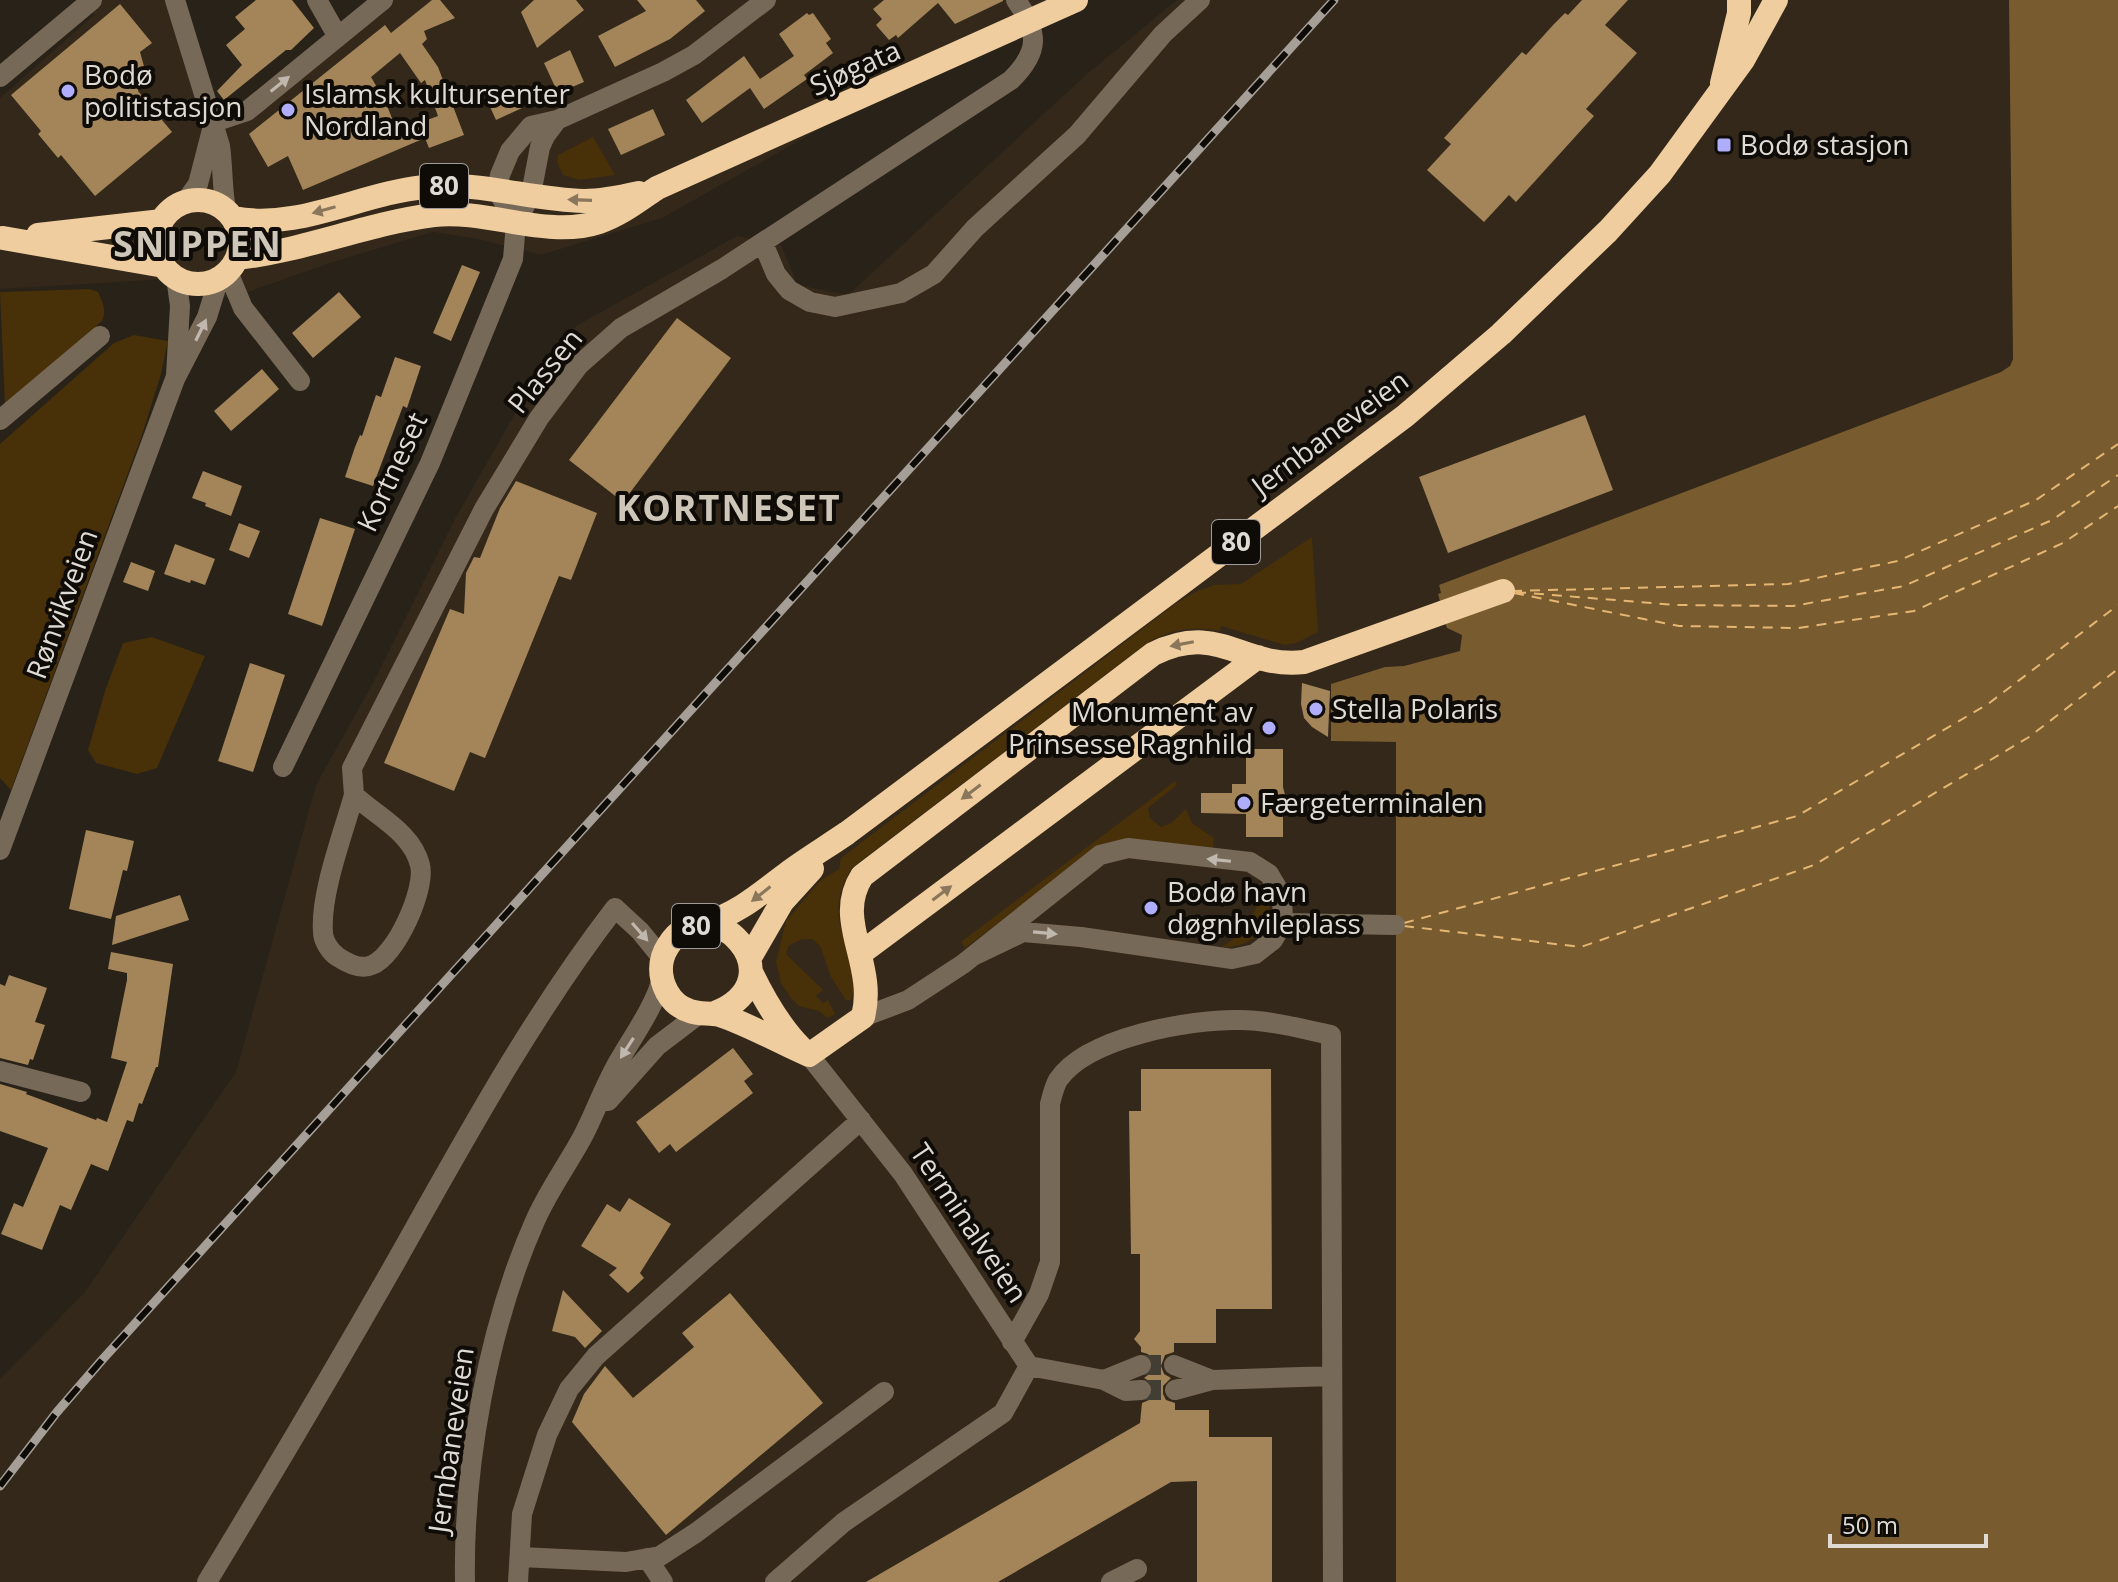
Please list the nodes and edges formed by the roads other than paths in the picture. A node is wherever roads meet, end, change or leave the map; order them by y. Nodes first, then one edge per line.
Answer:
1 (92, 0) edge
2 (175, 0) edge
3 (317, 0) edge
4 (383, 0) edge
5 (766, 0) edge
6 (1016, 0) edge
7 (1076, 0) edge
8 (1200, 0) edge
9 (1739, 0) edge
10 (1776, 0) edge
11 (1030, 21) junction
12 (338, 37) junction
13 (0, 77) edge
14 (1722, 86) junction
15 (557, 120) junction
16 (214, 122) junction
17 (657, 188) junction
18 (497, 190) junction
19 (531, 194) junction
20 (186, 201) junction
21 (230, 214) junction
22 (162, 221) junction
23 (516, 223) junction
24 (1, 238) edge
25 (763, 243) junction
26 (228, 269) junction
27 (170, 272) junction
28 (100, 336) dead end
29 (175, 379) junction
30 (300, 381) dead end
31 (0, 420) edge
32 (1503, 591) dead end
33 (1258, 657) junction
34 (283, 767) dead end
35 (354, 795) junction
36 (847, 833) junction
37 (0, 850) edge
38 (1283, 923) junction
39 (703, 924) junction
40 (1395, 925) dead end
41 (861, 953) junction
42 (973, 956) junction
43 (750, 965) junction
44 (662, 969) junction
45 (707, 1014) junction
46 (863, 1017) junction
47 (809, 1055) junction
48 (0, 1071) edge
49 (81, 1092) dead end
50 (861, 1120) junction
51 (584, 1133) junction
52 (1012, 1342) junction
53 (1141, 1365) tunnel mouth
54 (1174, 1365) tunnel mouth
55 (1029, 1366) junction
56 (1332, 1376) junction
57 (1104, 1380) junction
58 (1212, 1380) junction
59 (1141, 1390) tunnel mouth
60 (1175, 1390) tunnel mouth
61 (884, 1392) dead end
62 (520, 1557) junction
63 (647, 1558) junction
64 (1137, 1569) dead end
65 (207, 1582) edge
66 (465, 1582) edge
67 (518, 1582) edge
68 (663, 1582) edge
69 (775, 1582) edge
70 (1111, 1582) edge
71 (1333, 1582) edge

1 - 13 street
2 - 16 street
3 - 12 street
4 - 12 street
5 - 15 street
6 - 11 street
7 - 11 highway, Sjøgata / 80
8 - 25 street
9 - 14 highway, Jernbaneveien / 80
10 - 14 highway, Jernbaneveien / 80
11 - 17 highway, Sjøgata / 80
11 - 25 street, Plassen
16 -> 12 street
14 - 36 highway, Jernbaneveien / 80
15 - 18 street
15 - 19 street, Kortneset
16 - 20 street
16 - 21 street
17 -> 19 highway, Sjøgata / 80
17 - 23 highway, Sjøgata / 80
18 - 19 highway, Sjøgata / 80
18 -> 21 highway, Sjøgata / 80
18 - 23 street
19 - 23 street, Kortneset
20 - 21 highway, 80
20 - 22 highway
21 - 26 highway
22 - 24 highway, 80
22 - 27 highway
23 - 26 highway, Sjøgata / 80
23 - 34 street, Kortneset
24 - 27 highway, 80
25 - 35 street, Plassen
26 - 27 highway, 80
29 -> 26 street, Rønvikveien
26 - 30 street
27 - 29 street, Rønvikveien
28 - 31 street
29 - 37 street, Rønvikveien
32 - 33 highway
41 -> 33 highway
33 -> 41 highway
35 - 35 street, Plassen
36 -> 39 highway, Jernbaneveien / 80
36 - 43 highway, Jernbaneveien / 80
38 - 40 street
42 -> 38 street
38 -> 42 street
39 - 43 highway, 80
39 - 44 highway, Jernbaneveien / 80
41 - 46 highway
42 - 46 street
43 - 45 highway, Jernbaneveien / 80
43 - 47 highway, Terminalveien / 80
44 - 45 highway, 80
44 -> 51 street, Jernbaneveien
65 -> 44 street
45 - 47 highway, Terminalveien / 80
45 - 51 street, Jernbaneveien
46 - 47 highway
47 - 50 street, Terminalveien
48 - 49 street
50 - 52 street, Terminalveien
50 - 62 street
51 - 66 street, Jernbaneveien
52 - 55 street, Terminalveien
52 - 56 street
53 - 57 street
54 - 58 street
55 - 57 street
55 - 69 street
56 - 58 street
56 - 71 street
57 - 59 street
58 - 60 street
61 - 63 street
62 - 63 street
62 - 67 street
63 - 68 street
64 - 70 street

